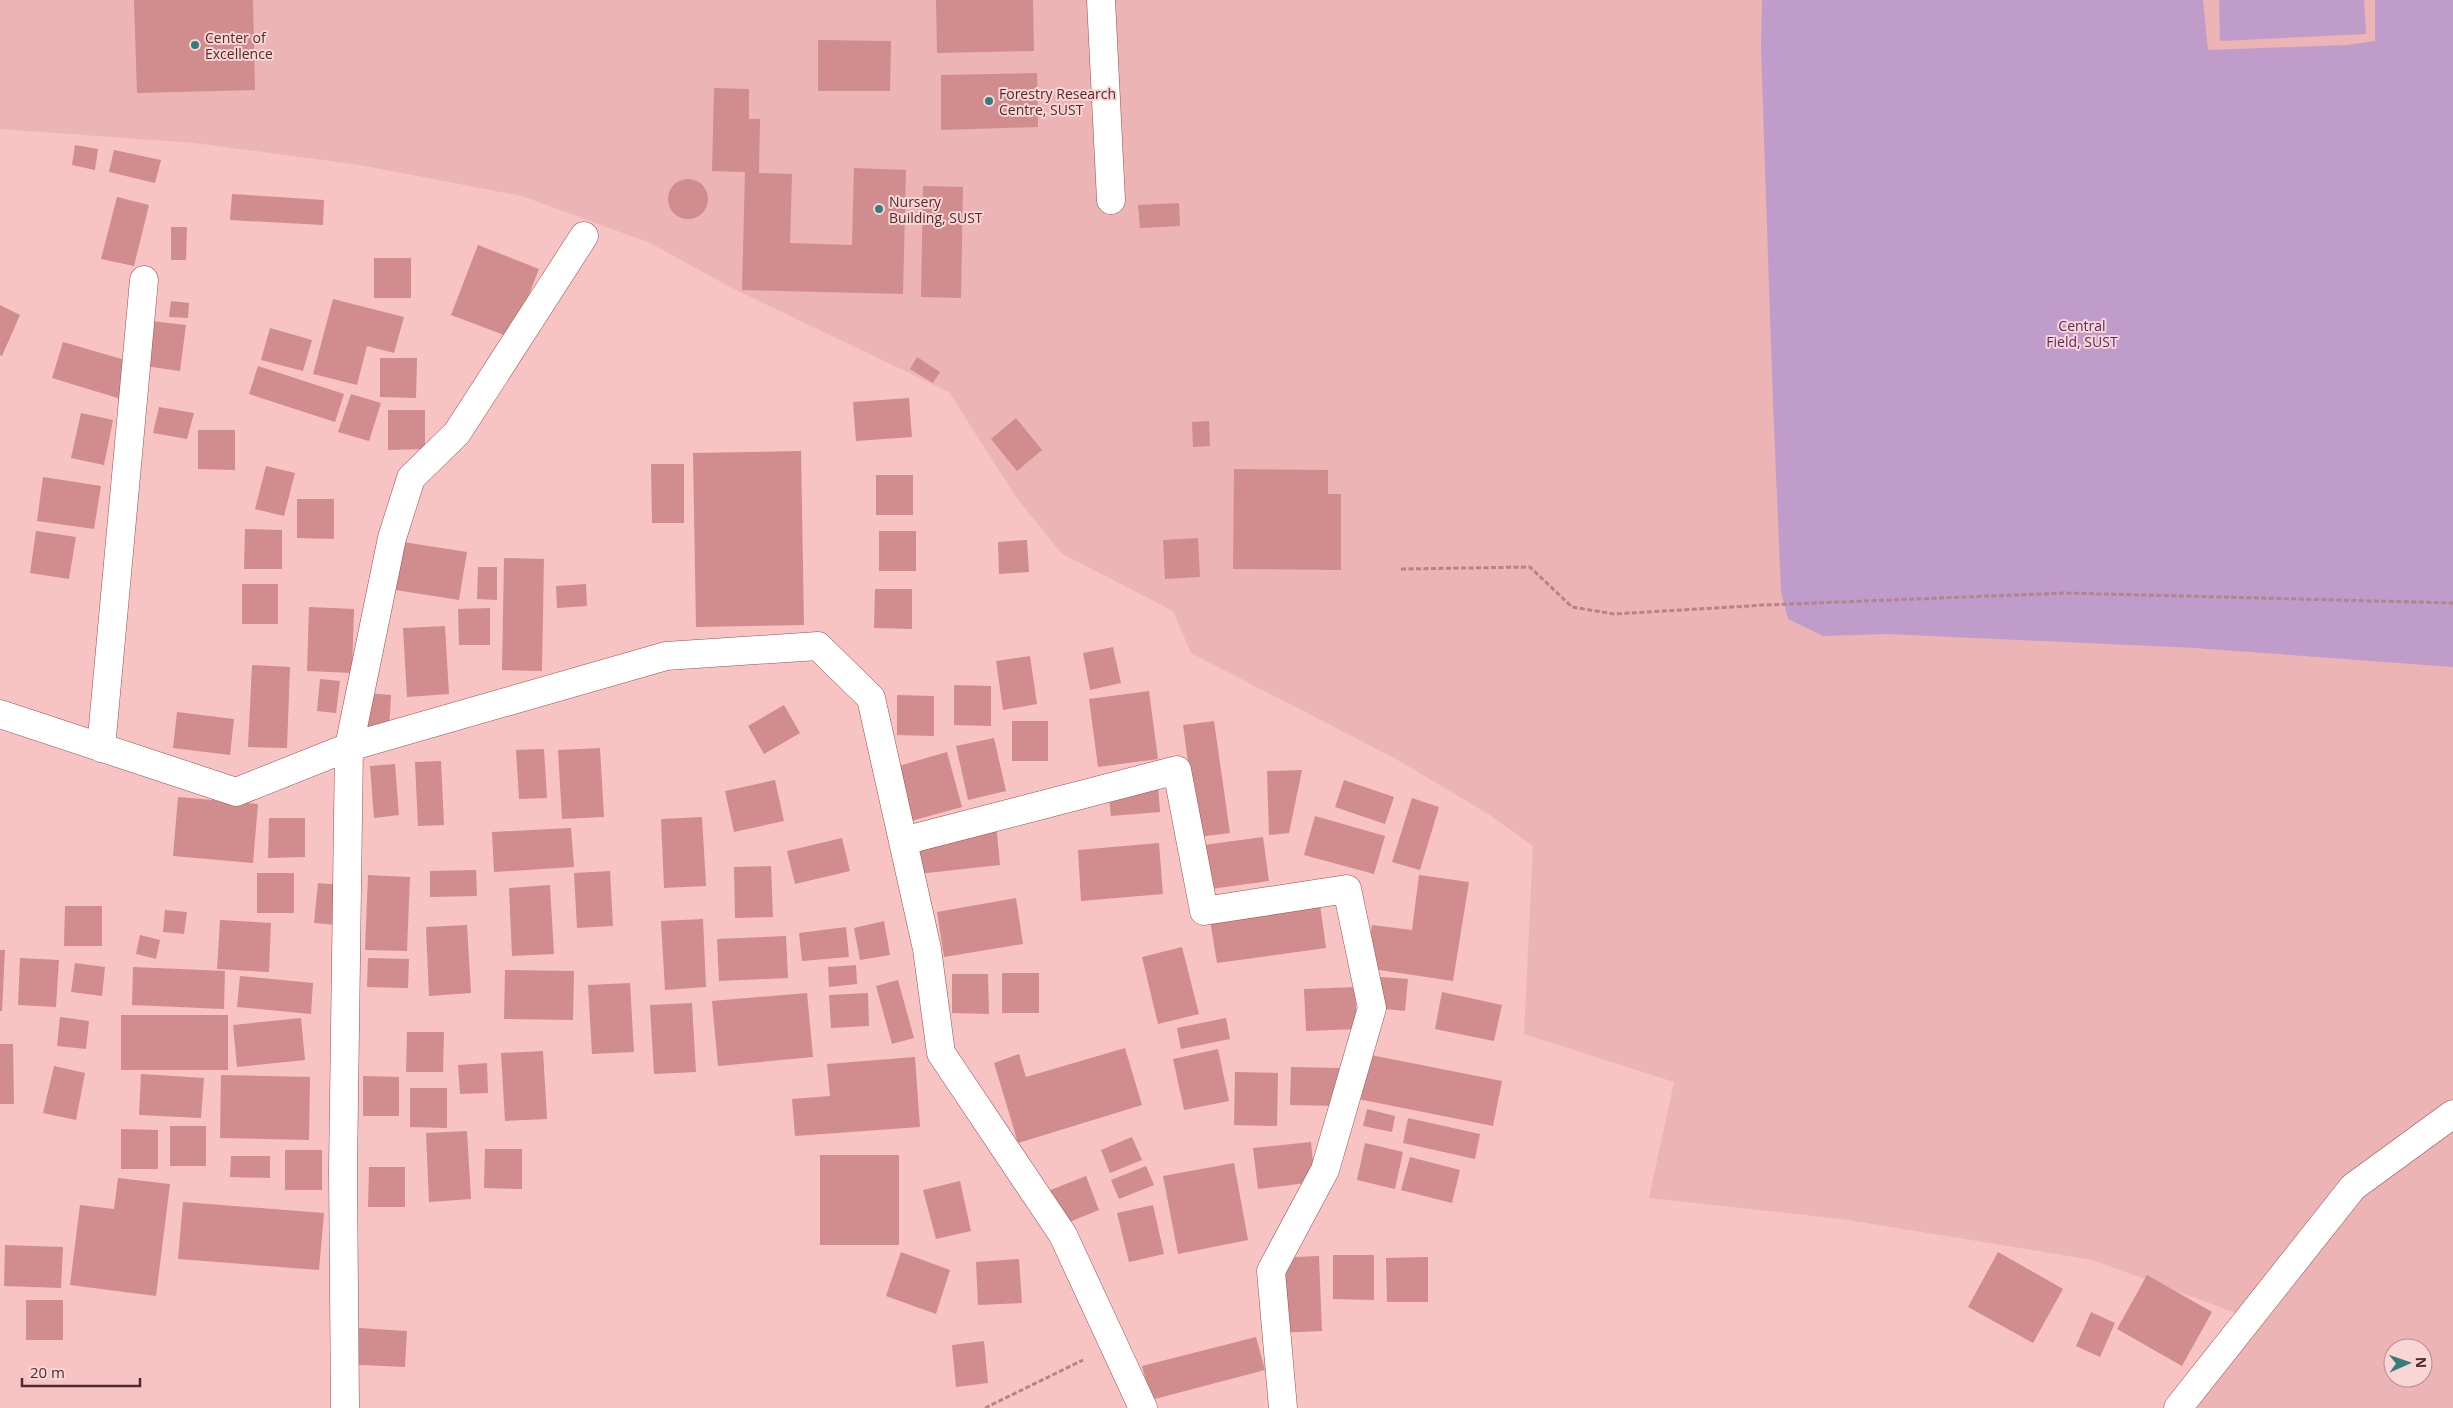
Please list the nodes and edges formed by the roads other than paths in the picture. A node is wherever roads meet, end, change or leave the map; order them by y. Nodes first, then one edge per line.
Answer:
1 (1101, 0) edge
2 (1111, 200) dead end
3 (584, 236) dead end
4 (144, 280) dead end
5 (0, 714) edge
6 (349, 747) junction
7 (101, 748) junction
8 (903, 841) junction
9 (2453, 1114) edge
10 (345, 1408) edge
11 (1143, 1408) edge
12 (1283, 1408) edge
13 (2178, 1408) edge

1 - 2 street
3 - 6 street
4 - 7 street
5 - 7 street
6 - 7 street
6 - 8 street
6 - 10 street
8 - 11 street
8 - 12 street
9 - 13 street

